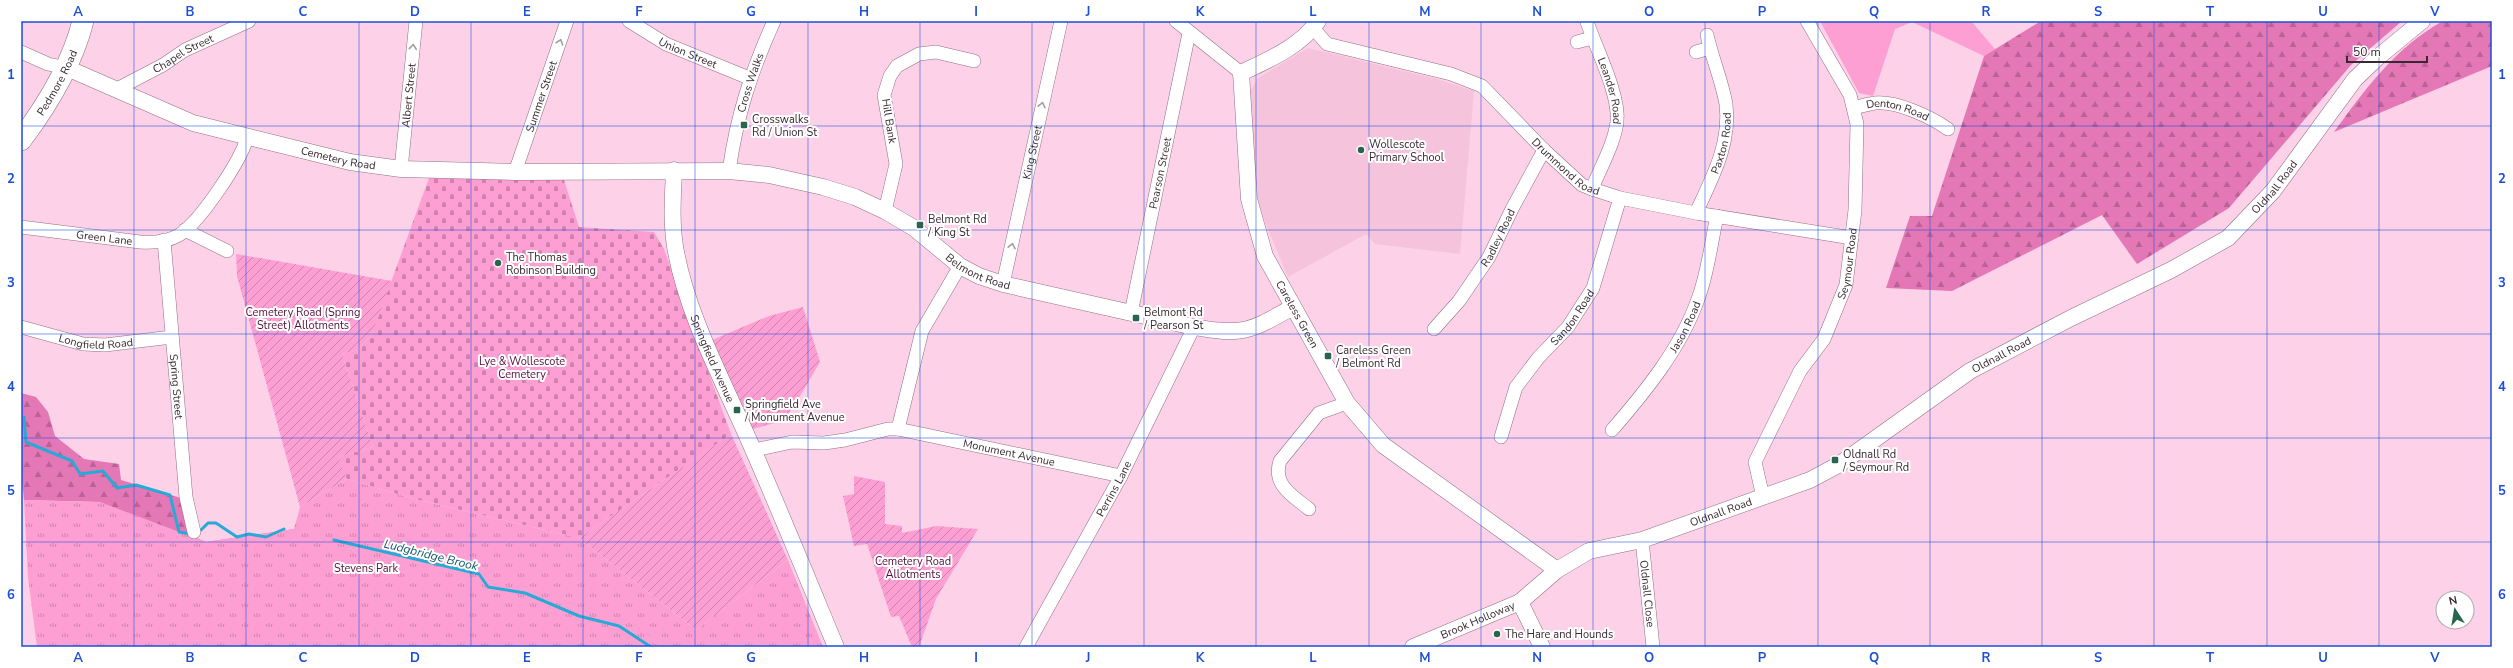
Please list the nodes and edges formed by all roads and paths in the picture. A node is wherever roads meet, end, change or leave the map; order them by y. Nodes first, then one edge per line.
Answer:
1 (83, 21) edge
2 (249, 21) edge
3 (416, 21) edge
4 (567, 21) edge
5 (629, 21) edge
6 (774, 21) edge
7 (1061, 21) edge
8 (1176, 21) edge
9 (1807, 21) edge
10 (2422, 21) edge
11 (1587, 22) edge
12 (1316, 25) edge
13 (1189, 33) junction
14 (1707, 35) dead end
15 (1592, 38) junction
16 (1577, 42) dead end
17 (1710, 48) junction
18 (21, 52) edge
19 (1696, 52) dead end
20 (974, 61) dead end
21 (66, 68) junction
22 (1240, 73) junction
23 (749, 78) junction
24 (117, 89) junction
25 (1854, 108) junction
26 (1944, 121) dead end
27 (247, 138) junction
28 (21, 140) edge
29 (1544, 150) junction
30 (401, 169) junction
31 (674, 170) junction
32 (729, 171) junction
33 (515, 172) junction
34 (1592, 189) junction
35 (1620, 198) junction
36 (885, 211) junction
37 (1696, 213) junction
38 (1717, 216) junction
39 (21, 227) edge
40 (185, 230) junction
41 (1852, 238) junction
42 (164, 240) junction
43 (227, 251) dead end
44 (960, 266) junction
45 (1003, 284) junction
46 (1293, 307) junction
47 (1131, 313) junction
48 (1436, 321) dead end
49 (21, 327) edge
50 (1194, 327) junction
51 (172, 337) junction
52 (1347, 403) junction
53 (1620, 427) dead end
54 (1500, 428) dead end
55 (898, 429) junction
56 (754, 450) junction
57 (1121, 476) junction
58 (1763, 497) junction
59 (1309, 509) dead end
60 (194, 532) dead end
61 (1642, 540) junction
62 (1557, 570) junction
63 (1520, 602) junction
64 (836, 647) edge
65 (1026, 647) edge
66 (1413, 647) edge
67 (1542, 647) edge
68 (1653, 647) edge

1 - 21 highway, Pedmore Road
2 - 24 street, Chapel Street
30 -> 3 street, Albert Street
33 -> 4 street, Summer Street
5 - 23 street, Union Street
6 - 23 street, Cross Walks
45 -> 7 street, King Street
8 - 13 street
9 - 25 street, Seymour Road
10 - 58 street, Oldnall Road
11 - 15 street, Leander Road
12 - 22 street
12 - 29 street, Drummond Road
13 - 22 street
13 - 47 street, Pearson Street
14 - 17 street, Paxton Road
15 - 16 street
15 - 34 street, Leander Road
17 - 19 street
17 - 37 street, Paxton Road
18 - 21 street, Cemetery Road
20 - 36 street, Hill Bank
21 - 24 street, Cemetery Road
21 - 28 highway, Pedmore Road
22 - 46 street, Careless Green
23 - 32 street, Cross Walks
24 - 27 street, Cemetery Road
25 - 26 street, Denton Road
25 - 41 street, Seymour Road
27 - 30 street, Cemetery Road
27 - 40 street, Green Lane
29 - 34 street, Drummond Road
29 - 48 street, Radley Road
30 - 33 street, Cemetery Road
31 - 32 street, Belmont Road
31 - 33 street, Cemetery Road
31 - 56 street, Springfield Avenue
32 - 36 street, Belmont Road
34 - 35 street, Drummond Road
35 - 37 street, Drummond Road
35 - 54 street, Sandon Road
36 - 44 street, Belmont Road
37 - 38 street, Drummond Road
38 - 41 street, Drummond Road
38 - 53 street, Jason Road
39 - 42 street, Green Lane
40 - 42 street, Green Lane
40 - 43 street
41 - 58 street, Seymour Road
42 - 51 street, Spring Street
44 - 45 street, Belmont Road
44 - 55 street
45 - 47 street, Belmont Road
46 - 50 street, Belmont Road
46 - 52 street, Careless Green
47 - 50 street, Belmont Road
49 - 51 street, Longfield Road
50 - 57 street, Perrins Lane
51 - 60 street, Spring Street
52 - 59 street
52 - 62 street, Careless Green
55 - 56 street, Monument Avenue
55 - 57 street, Monument Avenue
56 - 64 street, Springfield Avenue
57 - 65 street, Perrins Lane
58 - 61 street, Oldnall Road
61 - 62 street, Oldnall Road
61 - 68 street, Oldnall Close
62 - 63 street, Oldnall Road
63 - 66 street, Brook Holloway
63 - 67 street

